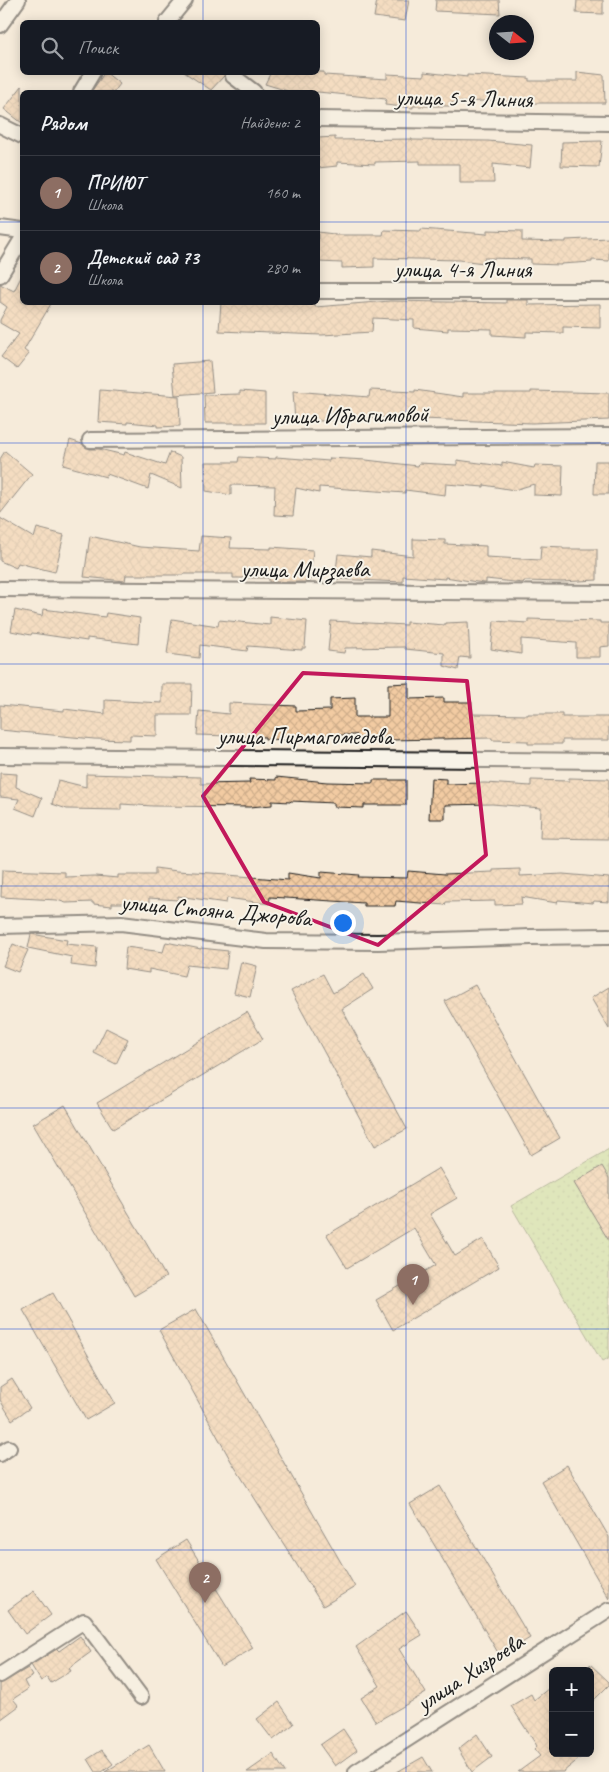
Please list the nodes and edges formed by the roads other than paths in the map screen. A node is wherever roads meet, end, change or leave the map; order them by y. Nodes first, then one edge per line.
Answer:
1 (18, 0) edge
2 (185, 0) edge
3 (169, 20) edge
4 (0, 25) edge
5 (91, 75) edge
6 (233, 76) dead end
7 (82, 90) edge
8 (251, 90) edge
9 (320, 119) edge
10 (609, 122) edge
11 (0, 125) edge
12 (20, 135) edge
13 (0, 228) edge
14 (20, 231) edge
15 (20, 242) edge
16 (0, 275) edge
17 (609, 291) edge
18 (320, 292) edge
19 (609, 436) edge
20 (90, 440) dead end
21 (0, 589) edge
22 (609, 593) edge
23 (0, 756) edge
24 (609, 761) edge
25 (0, 926) edge
26 (609, 936) edge
27 (609, 1610) edge
28 (0, 1674) edge
29 (141, 1697) dead end
30 (356, 1772) edge

1 - 4 street
2 - 3 street
5 - 7 street
6 - 8 street
9 - 10 street, улица 5-я Линия
11 - 12 street
13 - 14 street
15 - 16 street
17 - 18 street, улица 4-я Линия
19 - 20 street, улица Ибрагимовой
21 - 22 street, улица Мирзаева
23 - 24 street, улица Пирмагомедова
25 - 26 street, улица Стояна Джорова
27 - 30 street, улица Хизроева
28 - 29 street

